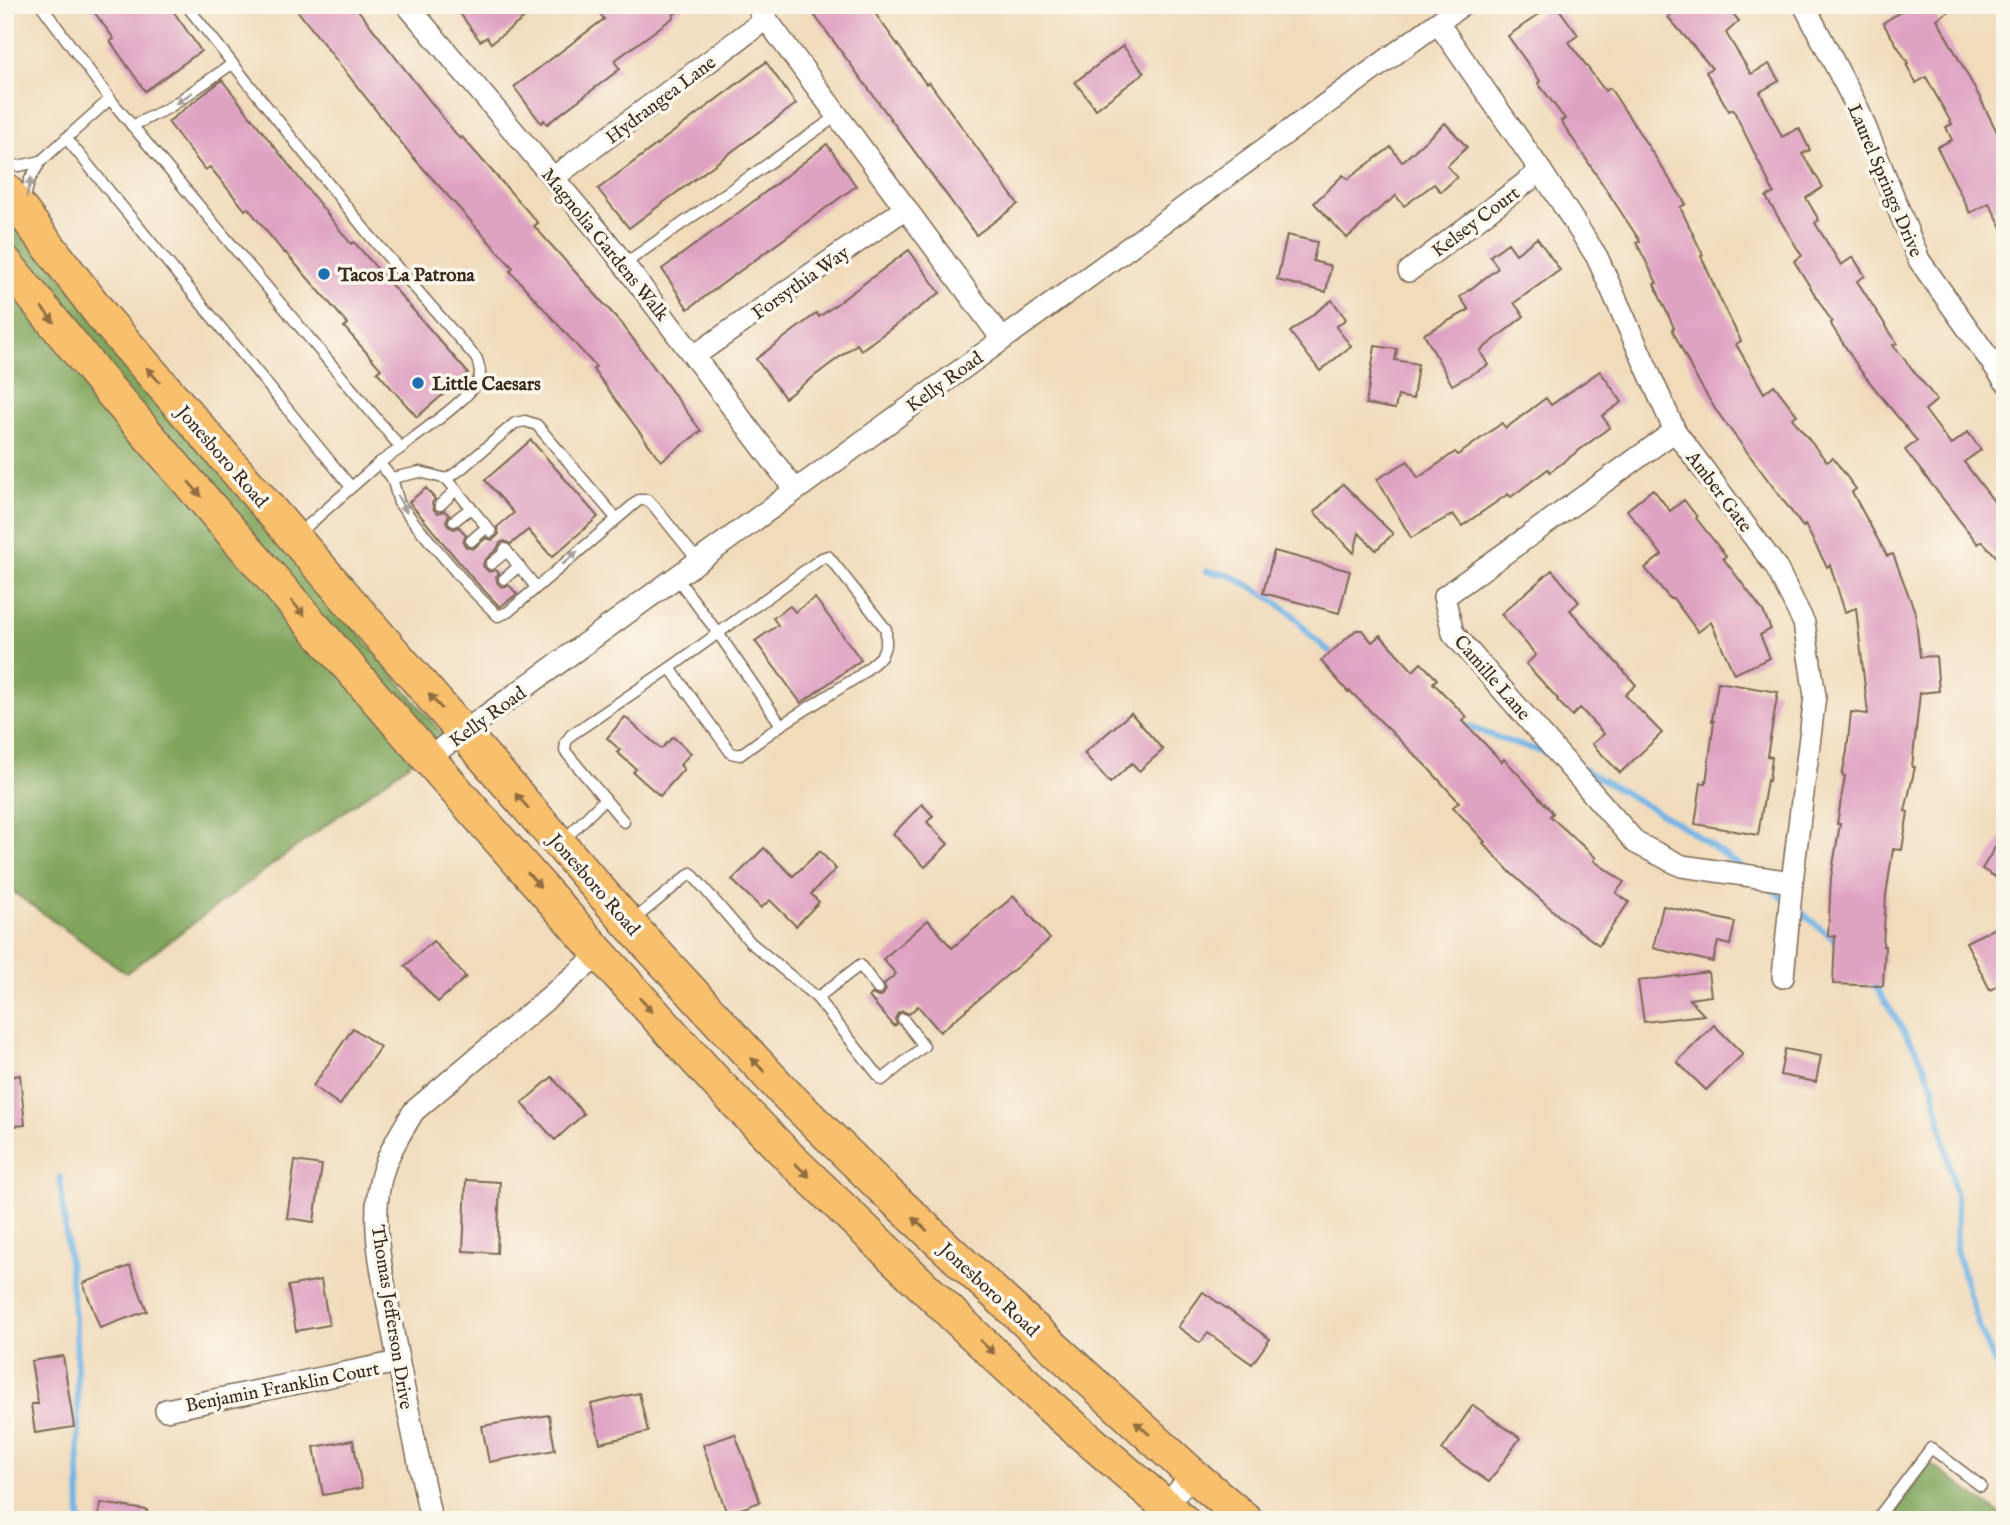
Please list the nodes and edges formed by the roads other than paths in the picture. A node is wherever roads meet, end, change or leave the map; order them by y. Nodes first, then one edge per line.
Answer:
1 (41, 5) edge
2 (186, 5) edge
3 (407, 5) edge
4 (1462, 5) edge
5 (1804, 5) edge
6 (761, 12) edge
7 (1437, 23) junction
8 (232, 64) junction
9 (110, 99) junction
10 (837, 116) junction
11 (132, 126) junction
12 (66, 138) junction
13 (41, 161) junction
14 (5, 163) edge
15 (1541, 171) junction
16 (553, 178) junction
17 (5, 189) edge
18 (906, 208) junction
19 (26, 217) junction
20 (5, 262) edge
21 (624, 264) junction
22 (1409, 271) dead end
23 (1002, 339) junction
24 (694, 356) junction
25 (2005, 381) edge
26 (1675, 431) junction
27 (401, 448) junction
28 (379, 463) junction
29 (393, 478) junction
30 (447, 479) junction
31 (351, 487) junction
32 (456, 490) junction
33 (795, 490) junction
34 (440, 505) dead end
35 (471, 508) junction
36 (616, 518) junction
37 (454, 521) dead end
38 (294, 538) junction
39 (471, 541) dead end
40 (699, 562) junction
41 (491, 564) dead end
42 (519, 566) junction
43 (676, 577) junction
44 (504, 579) dead end
45 (536, 587) junction
46 (718, 633) junction
47 (670, 668) junction
48 (781, 725) junction
49 (463, 733) junction
50 (428, 758) junction
51 (605, 799) junction
52 (624, 822) dead end
53 (560, 844) junction
54 (1792, 882) junction
55 (629, 924) junction
56 (600, 954) junction
57 (1783, 977) dead end
58 (878, 989) dead end
59 (817, 998) junction
60 (903, 1019) dead end
61 (398, 1362) junction
62 (166, 1410) dead end
63 (1192, 1474) junction
64 (1981, 1486) dead end
65 (1167, 1515) edge
66 (431, 1520) edge
67 (1246, 1520) edge
68 (1876, 1520) edge

1 - 9 lane
2 - 8 lane
3 - 16 street, Magnolia Gardens Walk
4 - 7 street, Kelly Road
5 - 25 street, Laurel Springs Drive
6 - 10 street
6 - 16 street, Hydrangea Lane
7 - 15 street, Amber Gate
7 - 23 street, Kelly Road
8 -> 11 lane
8 - 27 lane
9 - 11 lane
9 - 12 lane
10 - 18 street
10 - 21 lane
11 - 27 lane
12 - 13 lane
12 - 31 lane
13 - 14 lane
19 -> 13 lane
15 - 22 street, Kelsey Court
15 - 26 street, Amber Gate
16 - 21 street, Magnolia Gardens Walk
17 - 19 main road, Jonesboro Road
18 - 23 street
18 - 24 street, Forsythia Way
38 -> 19 main road, Jonesboro Road
20 -> 50 main road
21 - 24 street, Magnolia Gardens Walk
23 - 33 street, Kelly Road
24 - 33 street, Magnolia Gardens Walk
26 - 54 street, Amber Gate
26 - 54 street, Camille Lane
27 - 28 lane
28 - 29 lane
28 - 31 lane
29 - 30 lane
29 -> 45 lane
30 - 32 lane
30 - 36 lane
31 - 38 lane
32 - 34 lane
32 - 35 lane
33 - 40 street, Kelly Road
35 - 37 lane
35 - 39 lane
36 - 40 lane
45 -> 36 lane
49 -> 38 main road, Jonesboro Road
40 - 43 street, Kelly Road
41 - 42 lane
42 - 44 lane
42 - 45 lane
43 - 46 lane
43 - 49 street, Kelly Road
46 - 47 lane
46 - 48 lane
46 - 48 lane
47 - 48 lane
47 - 51 lane
49 - 50 street, Kelly Road
53 -> 49 main road, Jonesboro Road
50 -> 56 main road
51 - 52 lane
51 - 53 lane
53 - 55 main road, Jonesboro Road
54 - 57 street, Amber Gate
55 - 59 lane
63 -> 55 main road, Jonesboro Road
56 - 61 street, Thomas Jefferson Drive
56 -> 65 main road
58 - 59 lane
59 - 60 lane
61 - 62 street, Benjamin Franklin Court
61 - 66 street, Thomas Jefferson Drive
63 - 65 street
63 - 67 main road, Jonesboro Road
64 - 68 lane

